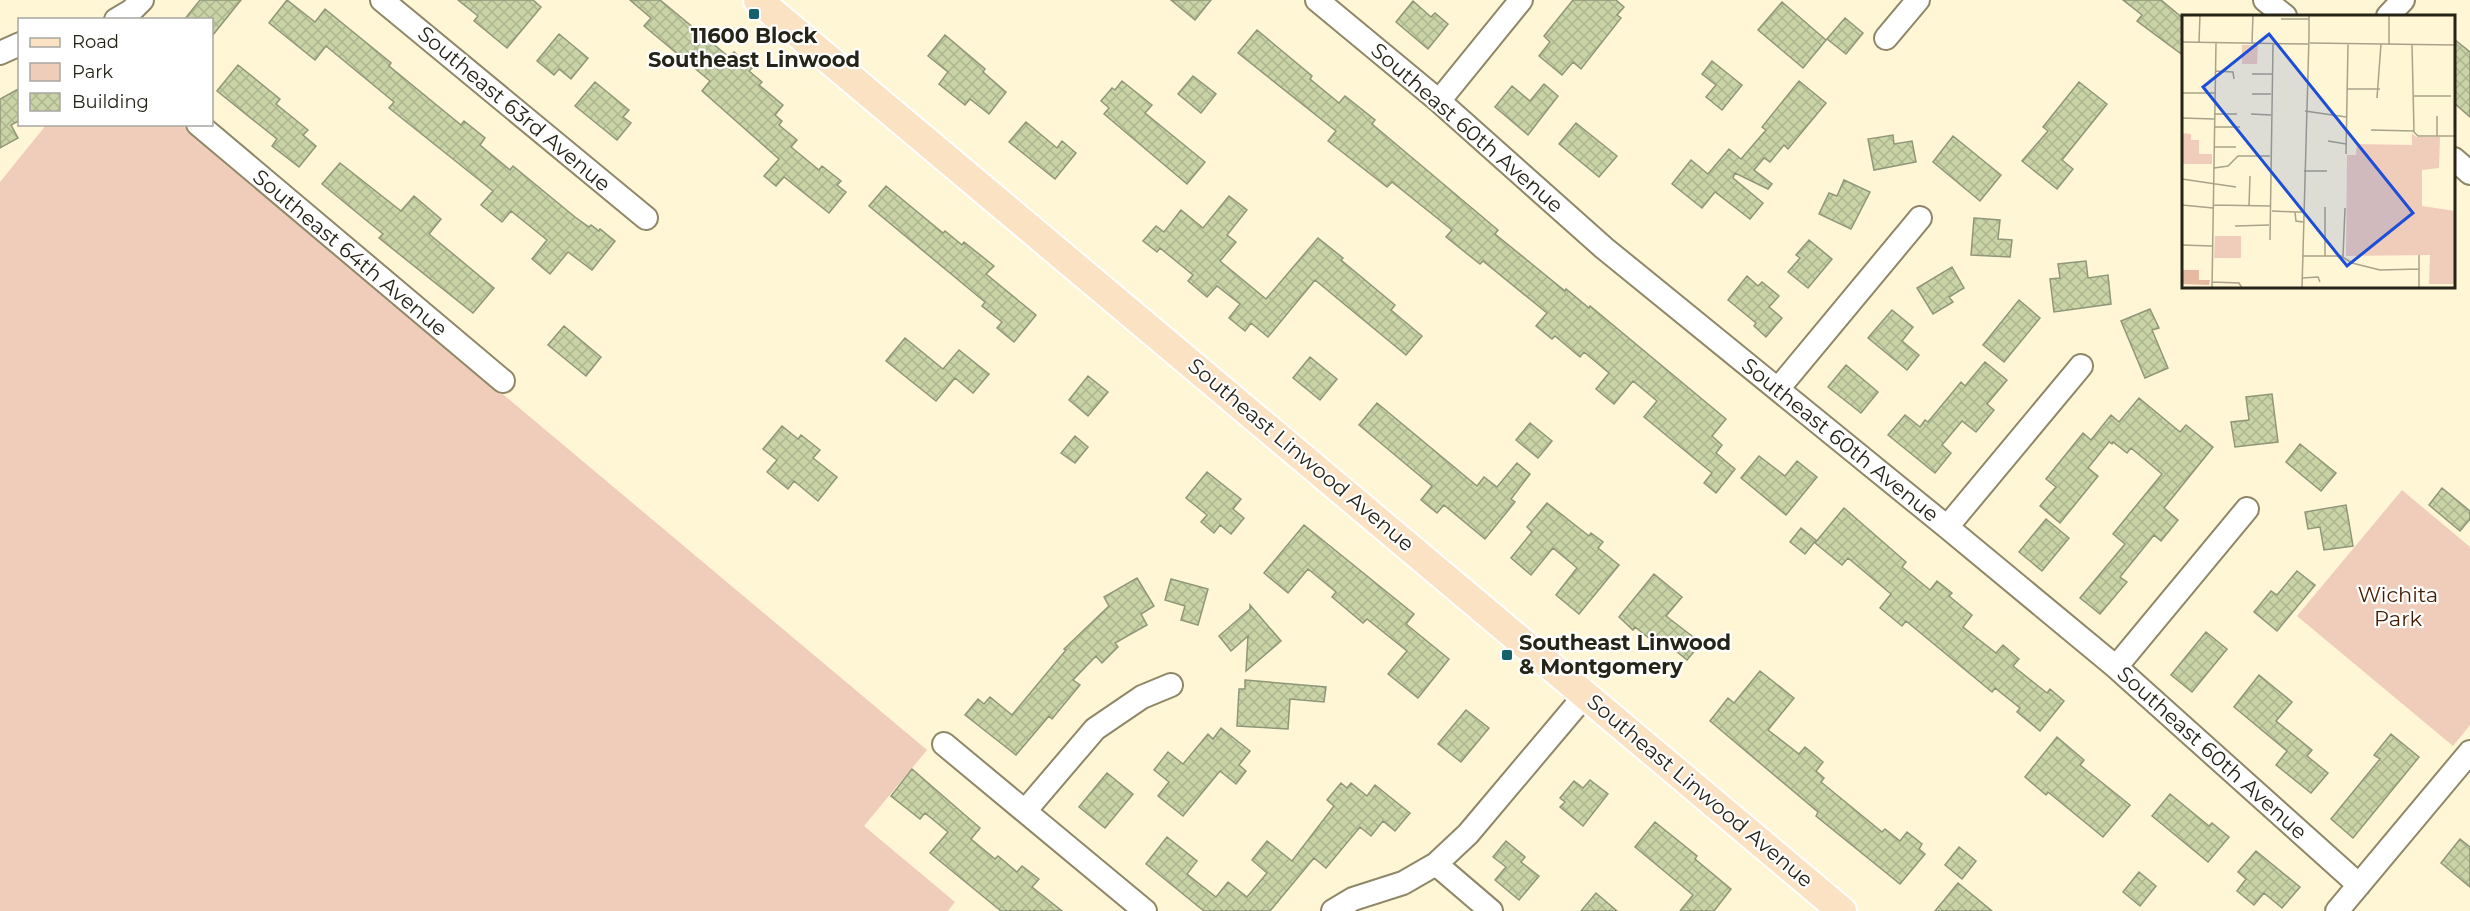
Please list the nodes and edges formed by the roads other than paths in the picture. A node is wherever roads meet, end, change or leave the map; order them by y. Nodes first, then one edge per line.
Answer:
1 (142, 0) edge
2 (382, 0) edge
3 (758, 0) edge
4 (1317, 0) edge
5 (1521, 0) edge
6 (1918, 0) edge
7 (2265, 0) edge
8 (2403, 0) edge
9 (2284, 15) edge
10 (2389, 15) edge
11 (119, 18) edge
12 (1886, 38) dead end
13 (18, 45) edge
14 (0, 53) edge
15 (1439, 101) junction
16 (200, 126) edge
17 (2455, 160) edge
18 (2470, 173) edge
19 (646, 218) dead end
20 (1920, 218) dead end
21 (2081, 366) dead end
22 (503, 381) dead end
23 (1778, 389) junction
24 (2247, 509) dead end
25 (1947, 527) junction
26 (2116, 667) junction
27 (1171, 685) dead end
28 (1587, 694) junction
29 (944, 744) dead end
30 (2470, 752) edge
31 (1025, 811) junction
32 (1436, 864) junction
33 (2359, 885) junction
34 (1145, 911) edge
35 (1333, 911) edge
36 (1491, 911) edge
37 (1842, 911) edge
38 (2337, 911) edge

1 - 11 street
2 - 19 street, Southeast 63rd Avenue
3 - 28 main road, Southeast Linwood Avenue
4 - 15 street, Southeast 60th Avenue
5 - 15 street
6 - 12 street
7 - 9 street
8 - 10 street
13 - 14 street
15 - 23 street, Southeast 60th Avenue
16 - 22 street, Southeast 64th Avenue
17 - 18 street
20 - 23 street
21 - 25 street
23 - 25 street, Southeast 60th Avenue
24 - 26 street
25 - 26 street, Southeast 60th Avenue
26 - 33 street, Southeast 60th Avenue
27 - 31 street
28 - 32 street
28 - 37 main road, Southeast Linwood Avenue
29 - 31 street
30 - 33 street
31 - 34 street
32 - 35 street
32 - 36 street
33 - 38 street

